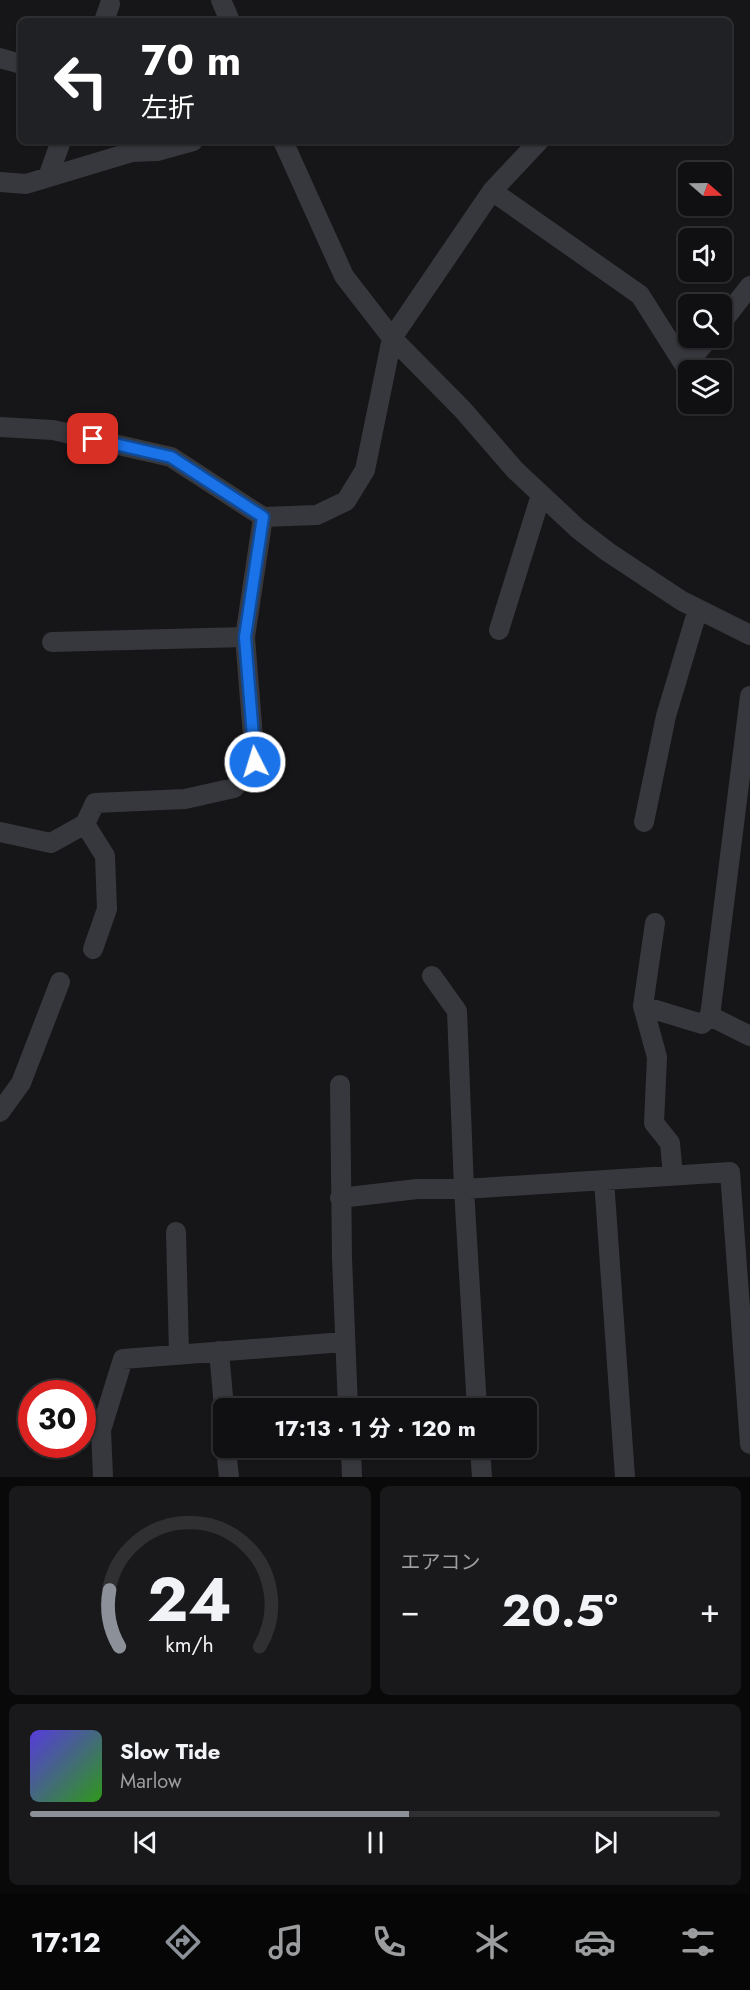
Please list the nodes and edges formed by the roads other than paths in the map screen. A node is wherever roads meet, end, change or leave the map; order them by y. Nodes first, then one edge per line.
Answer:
1 (221, 0) edge
2 (229, 18) edge
3 (0, 58) edge
4 (18, 63) edge
5 (60, 144) edge
6 (182, 144) edge
7 (284, 144) edge
8 (536, 144) edge
9 (48, 177) junction
10 (0, 182) edge
11 (492, 191) junction
12 (750, 286) edge
13 (732, 309) edge
14 (392, 338) junction
15 (700, 348) edge
16 (0, 426) edge
17 (541, 495) junction
18 (263, 517) junction
19 (698, 609) junction
20 (499, 630) dead end
21 (750, 635) edge
22 (245, 637) junction
23 (52, 642) dead end
24 (750, 696) edge
25 (644, 822) dead end
26 (85, 824) junction
27 (0, 832) edge
28 (655, 924) dead end
29 (93, 949) dead end
30 (432, 976) dead end
31 (60, 982) dead end
32 (643, 1006) junction
33 (710, 1016) junction
34 (750, 1036) edge
35 (340, 1085) dead end
36 (0, 1113) edge
37 (673, 1176) junction
38 (604, 1180) junction
39 (464, 1189) junction
40 (340, 1198) junction
41 (176, 1232) dead end
42 (344, 1342) junction
43 (219, 1351) junction
44 (179, 1354) junction
45 (223, 1398) edge
46 (347, 1398) edge
47 (476, 1398) edge
48 (749, 1409) edge
49 (750, 1444) edge
50 (227, 1458) edge
51 (351, 1458) edge
52 (481, 1458) edge
53 (103, 1477) edge
54 (229, 1477) edge
55 (352, 1477) edge
56 (482, 1477) edge
57 (625, 1477) edge

1 - 2 street
3 - 4 street
5 - 9 street
6 - 9 street
7 - 14 street
8 - 11 street
9 - 10 street
11 - 14 street
11 - 15 street
12 - 13 street
14 - 17 street
14 - 18 street
16 - 18 street
17 - 19 street
17 - 20 street
18 - 22 street
19 - 21 street
19 - 25 street
22 - 23 street
22 - 26 street
24 - 33 street
26 - 27 street
26 - 29 street
28 - 32 street
30 - 39 street
31 - 36 street
32 - 33 street
32 - 37 street
33 - 34 street
35 - 40 street
37 - 38 street
37 - 48 street
38 - 39 street
38 - 57 street
39 - 40 street
39 - 47 street
40 - 42 street
41 - 44 street
42 - 43 street
42 - 46 street
43 - 44 street
43 - 45 street
44 - 53 street
48 - 49 street
50 - 54 street
51 - 55 street
52 - 56 street

